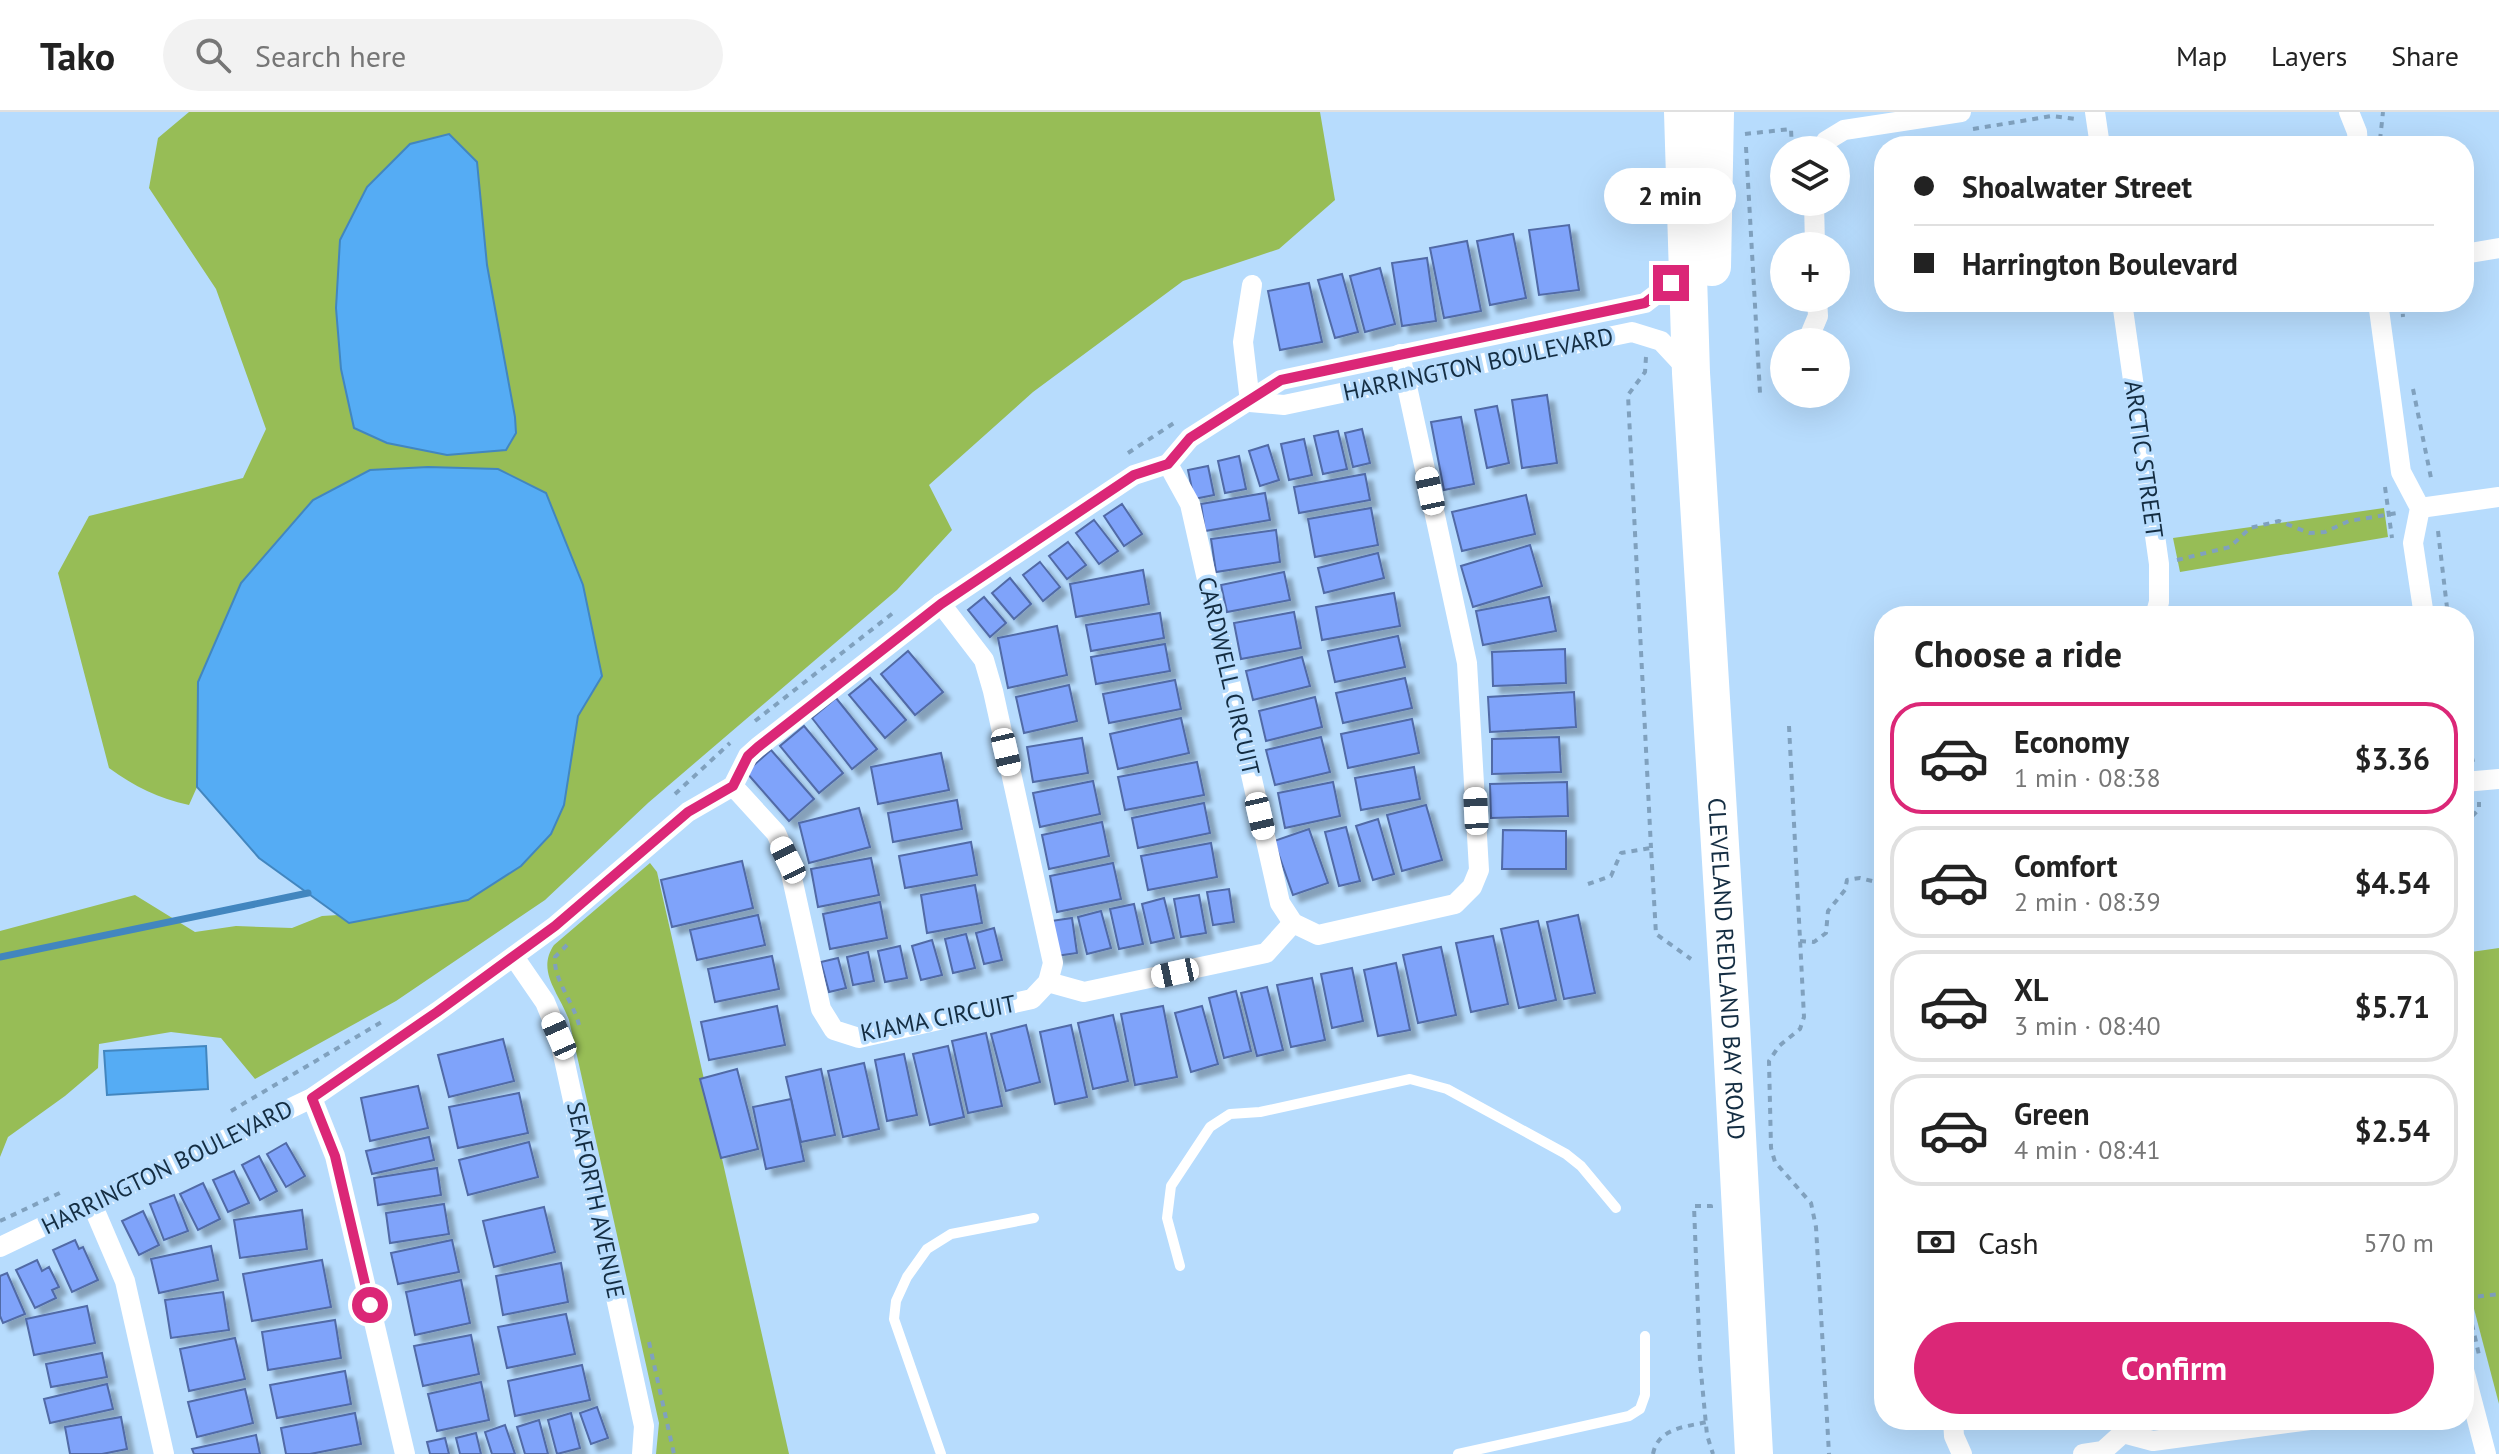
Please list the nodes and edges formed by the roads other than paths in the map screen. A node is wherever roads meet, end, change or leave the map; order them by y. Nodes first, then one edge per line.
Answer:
1 (1683, 112) edge
2 (2095, 115) edge
3 (1730, 117) edge
4 (1960, 121) edge
5 (1834, 136) edge
6 (2098, 136) edge
7 (2499, 248) edge
8 (2474, 252) edge
9 (1688, 260) junction
10 (1252, 285) dead end
11 (2123, 312) edge
12 (2379, 312) edge
13 (1400, 354) junction
14 (1691, 373) junction
15 (1406, 380) junction
16 (1250, 402) junction
17 (1168, 464) junction
18 (2499, 497) edge
19 (2428, 507) junction
20 (1701, 509) junction
21 (941, 604) junction
22 (2158, 606) edge
23 (2422, 606) edge
24 (2499, 779) edge
25 (2474, 781) edge
26 (733, 786) junction
27 (1293, 923) junction
28 (514, 957) junction
29 (1048, 982) junction
30 (312, 1098) junction
31 (92, 1204) junction
32 (1616, 1208) dead end
33 (1034, 1218) dead end
34 (0, 1247) edge
35 (1180, 1266) dead end
36 (1645, 1336) dead end
37 (2474, 1408) edge
38 (1954, 1430) edge
39 (2120, 1430) edge
40 (2131, 1430) edge
41 (2235, 1430) edge
42 (1752, 1446) edge
43 (164, 1454) edge
44 (405, 1454) edge
45 (642, 1454) edge
46 (941, 1454) edge
47 (1458, 1454) edge
48 (1962, 1454) edge
49 (2083, 1454) edge
50 (2486, 1454) edge

1 - 9 highway, CLEVELAND REDLAND BAY ROAD
2 - 6 street
3 - 20 highway, CLEVELAND REDLAND BAY ROAD
4 - 5 street
7 - 8 street
9 - 13 street, HARRINGTON BOULEVARD
9 - 14 highway, CLEVELAND REDLAND BAY ROAD
10 - 16 street
11 - 22 street, ARCTIC STREET
12 - 19 street
13 - 15 street
13 - 16 street, HARRINGTON BOULEVARD
14 - 15 street, HARRINGTON BOULEVARD
14 - 20 highway, CLEVELAND REDLAND BAY ROAD
15 - 16 street, HARRINGTON BOULEVARD
15 - 27 street
16 - 17 street, HARRINGTON BOULEVARD
17 - 21 street, HARRINGTON BOULEVARD
17 - 27 street, CARDWELL CIRCUIT
18 - 19 street
19 - 23 street
20 - 42 highway, CLEVELAND REDLAND BAY ROAD
21 - 26 street, HARRINGTON BOULEVARD
21 - 29 street, KIAMA CIRCUIT
24 - 25 street
26 - 28 street, HARRINGTON BOULEVARD
26 - 29 street, KIAMA CIRCUIT
27 - 29 street
28 - 30 street, HARRINGTON BOULEVARD
28 - 45 street, SEAFORTH AVENUE
30 - 31 street, HARRINGTON BOULEVARD
30 - 44 street
31 - 34 street, HARRINGTON BOULEVARD
31 - 43 street
32 - 35 lane
33 - 46 lane
36 - 47 lane
37 - 50 street
38 - 48 street
39 - 49 street
40 - 41 street

